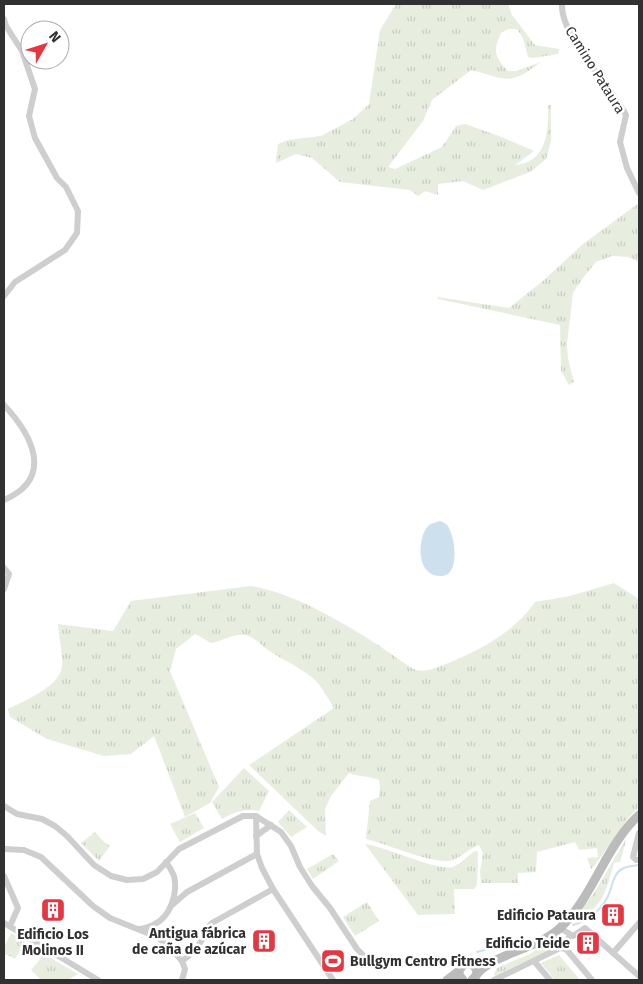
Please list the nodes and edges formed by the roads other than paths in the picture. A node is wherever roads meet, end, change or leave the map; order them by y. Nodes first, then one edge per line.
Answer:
1 (562, 4) edge
2 (4, 19) edge
3 (639, 193) edge
4 (4, 296) edge
5 (4, 405) edge
6 (4, 500) edge
7 (4, 568) edge
8 (4, 589) edge
9 (4, 806) edge
10 (256, 816) junction
11 (637, 820) edge
12 (271, 825) junction
13 (639, 833) edge
14 (256, 836) junction
15 (4, 849) edge
16 (257, 854) junction
17 (639, 860) edge
18 (166, 862) junction
19 (4, 876) edge
20 (175, 884) junction
21 (273, 890) junction
22 (187, 892) junction
23 (171, 906) junction
24 (639, 923) edge
25 (156, 924) junction
26 (7, 925) edge
27 (560, 928) junction
28 (140, 929) junction
29 (570, 935) junction
30 (157, 937) junction
31 (560, 948) junction
32 (613, 953) junction
33 (182, 961) junction
34 (534, 961) junction
35 (394, 964) dead end
36 (472, 964) junction
37 (487, 964) junction
38 (459, 970) junction
39 (639, 976) edge
40 (476, 978) edge
41 (505, 978) edge
42 (98, 980) edge
43 (182, 980) edge
44 (333, 980) edge
45 (447, 980) edge
46 (463, 980) edge
47 (494, 980) edge
48 (550, 980) edge
49 (592, 980) edge

1 - 3 street, Camino Pataura
2 - 4 street
5 - 6 street
7 - 8 street
9 - 18 street
10 - 12 street
10 - 14 street
10 - 18 street
11 - 27 main road
12 - 14 street
12 - 35 street
13 - 17 street
14 - 16 street
15 - 28 street
16 - 21 street
16 - 22 street
18 - 20 street
19 - 26 street
20 - 22 street
20 - 23 street
21 - 33 street
21 - 44 street
22 - 23 street
23 - 25 street
24 - 32 street
25 - 28 street
25 - 30 street
26 - 42 street
27 - 29 street
27 - 37 main road
28 - 30 street
29 - 31 street
29 - 32 street
30 - 33 street
31 - 34 street
31 - 49 street
32 - 39 street
33 - 43 street
34 - 41 street
34 - 48 street
36 - 37 main road
36 - 38 main road
36 - 40 main road
37 - 40 main road
38 - 45 main road
38 - 46 main road
41 - 47 street

